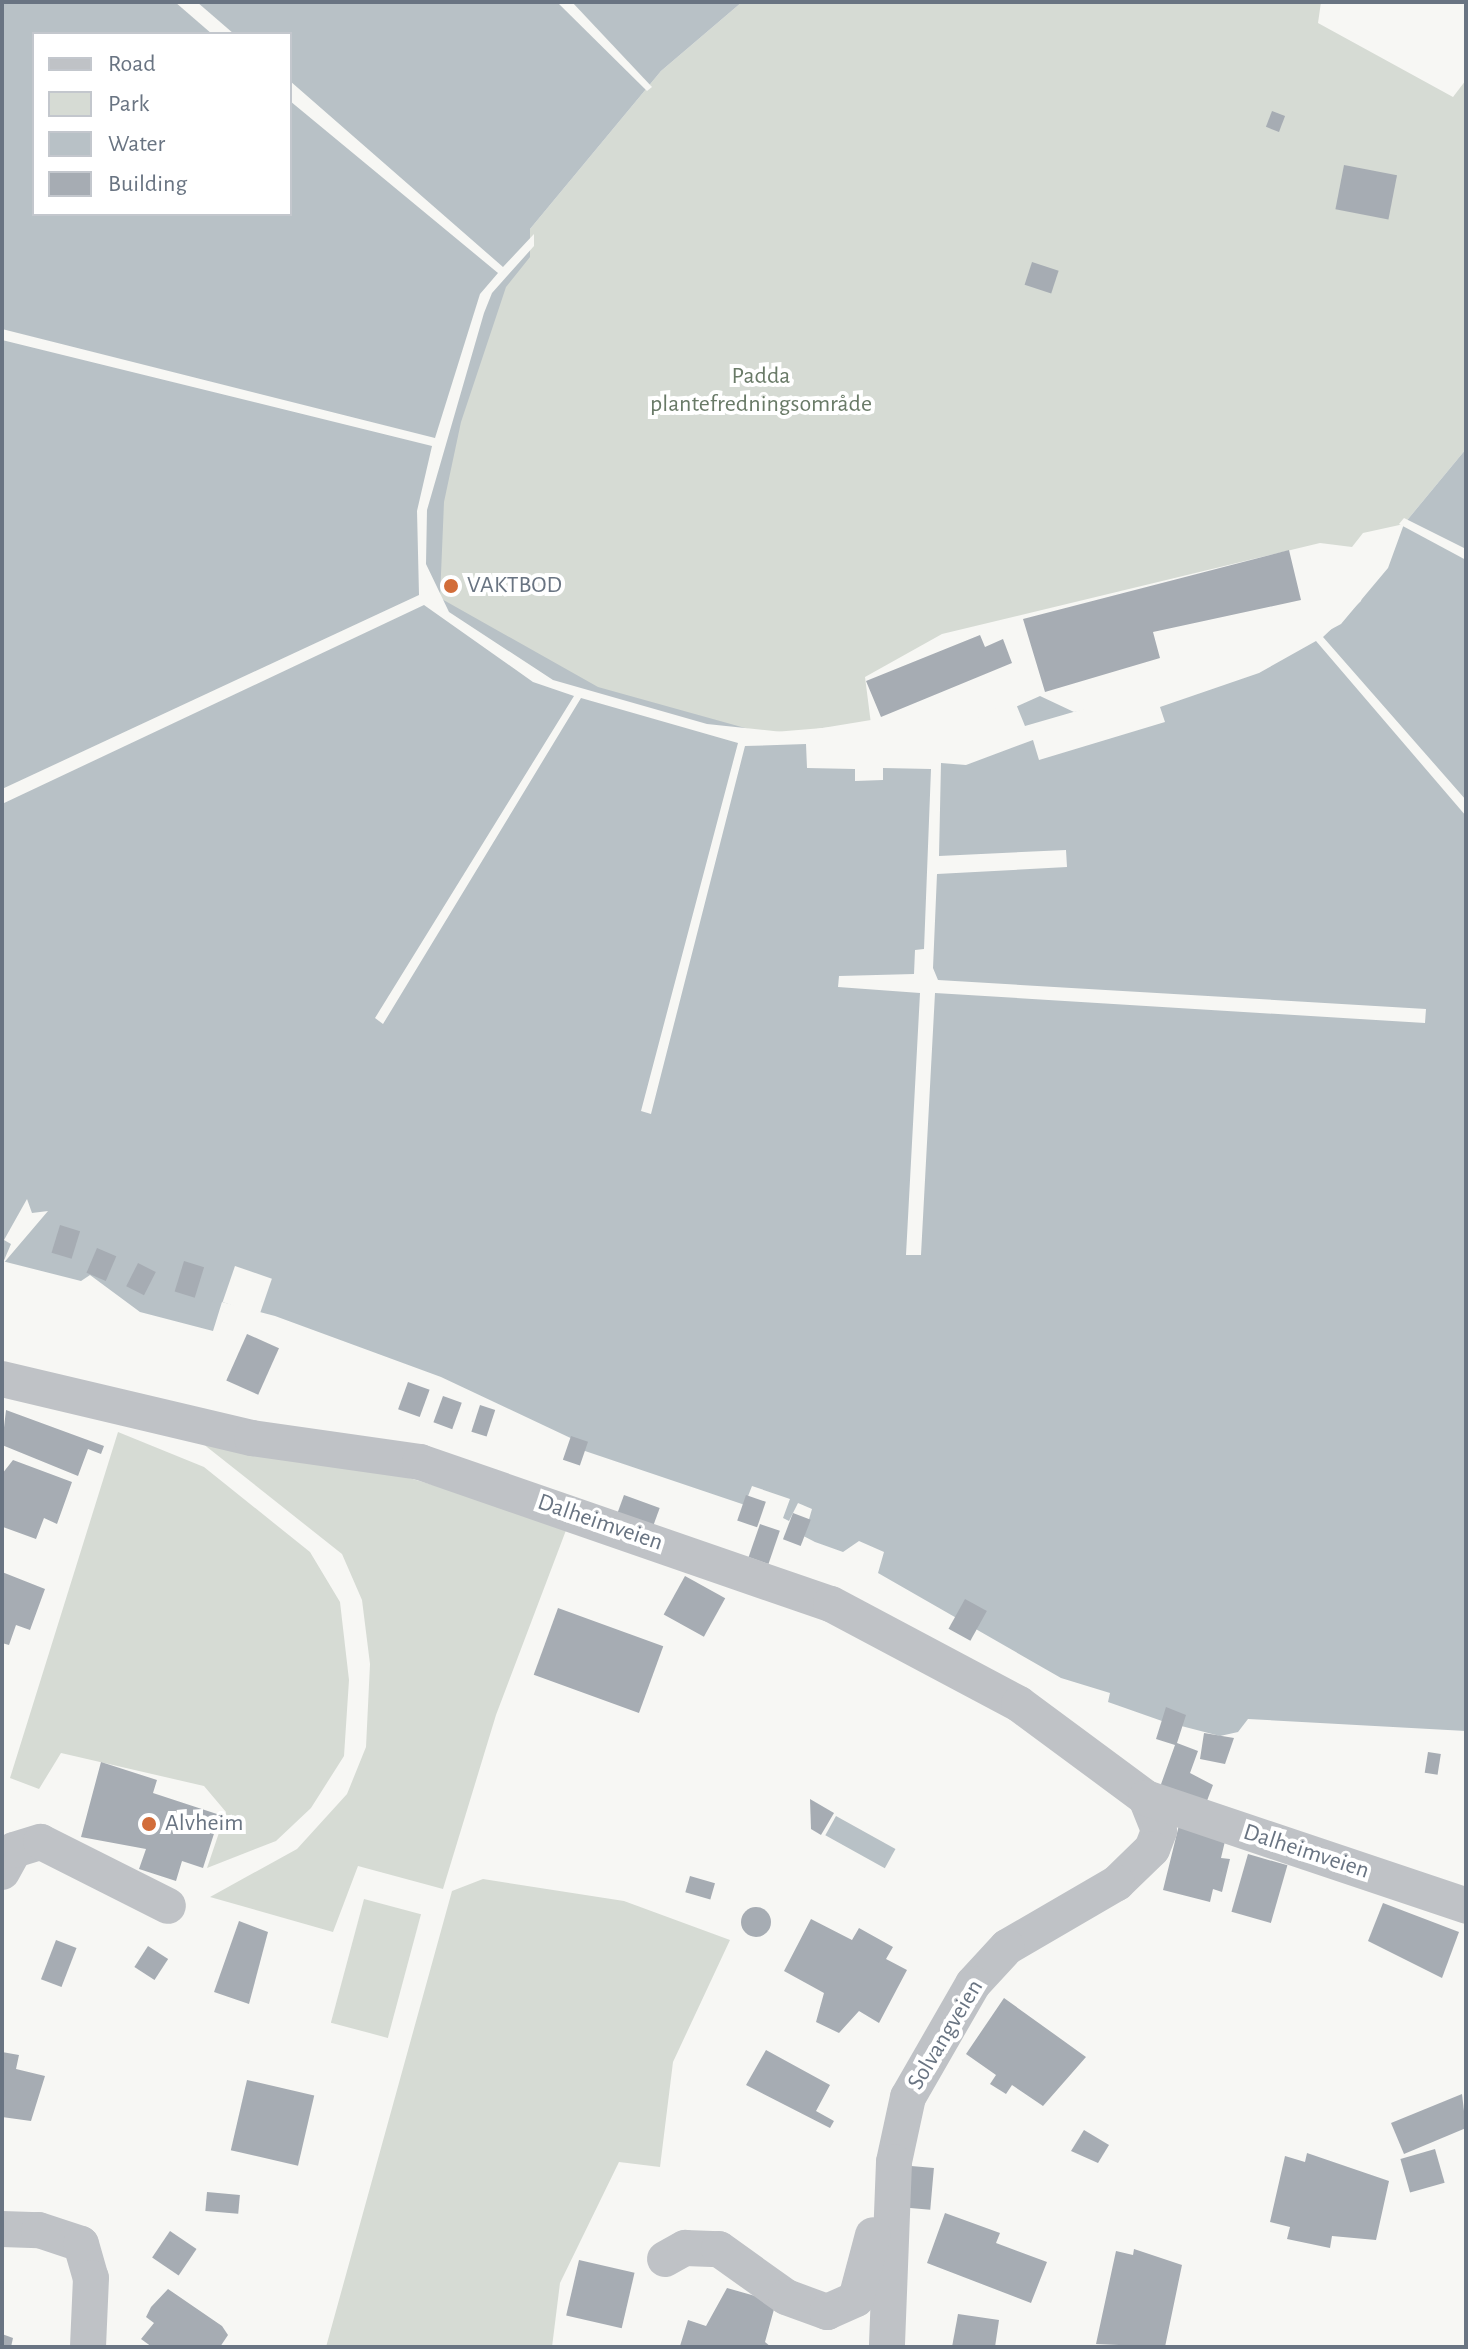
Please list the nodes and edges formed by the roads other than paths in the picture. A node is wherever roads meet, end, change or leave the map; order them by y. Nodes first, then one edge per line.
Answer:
1 (2, 1379) edge
2 (1146, 1798) junction
3 (2, 1872) edge
4 (168, 1906) dead end
5 (1466, 1906) edge
6 (894, 2162) junction
7 (2, 2229) edge
8 (665, 2259) dead end
9 (88, 2347) edge
10 (887, 2347) edge

1 - 2 street, Dalheimveien
2 - 5 street, Dalheimveien
2 - 6 street, Solvangveien
3 - 4 street
6 - 8 street, Solvangveien
6 - 10 street, Solvangveien
7 - 9 street

